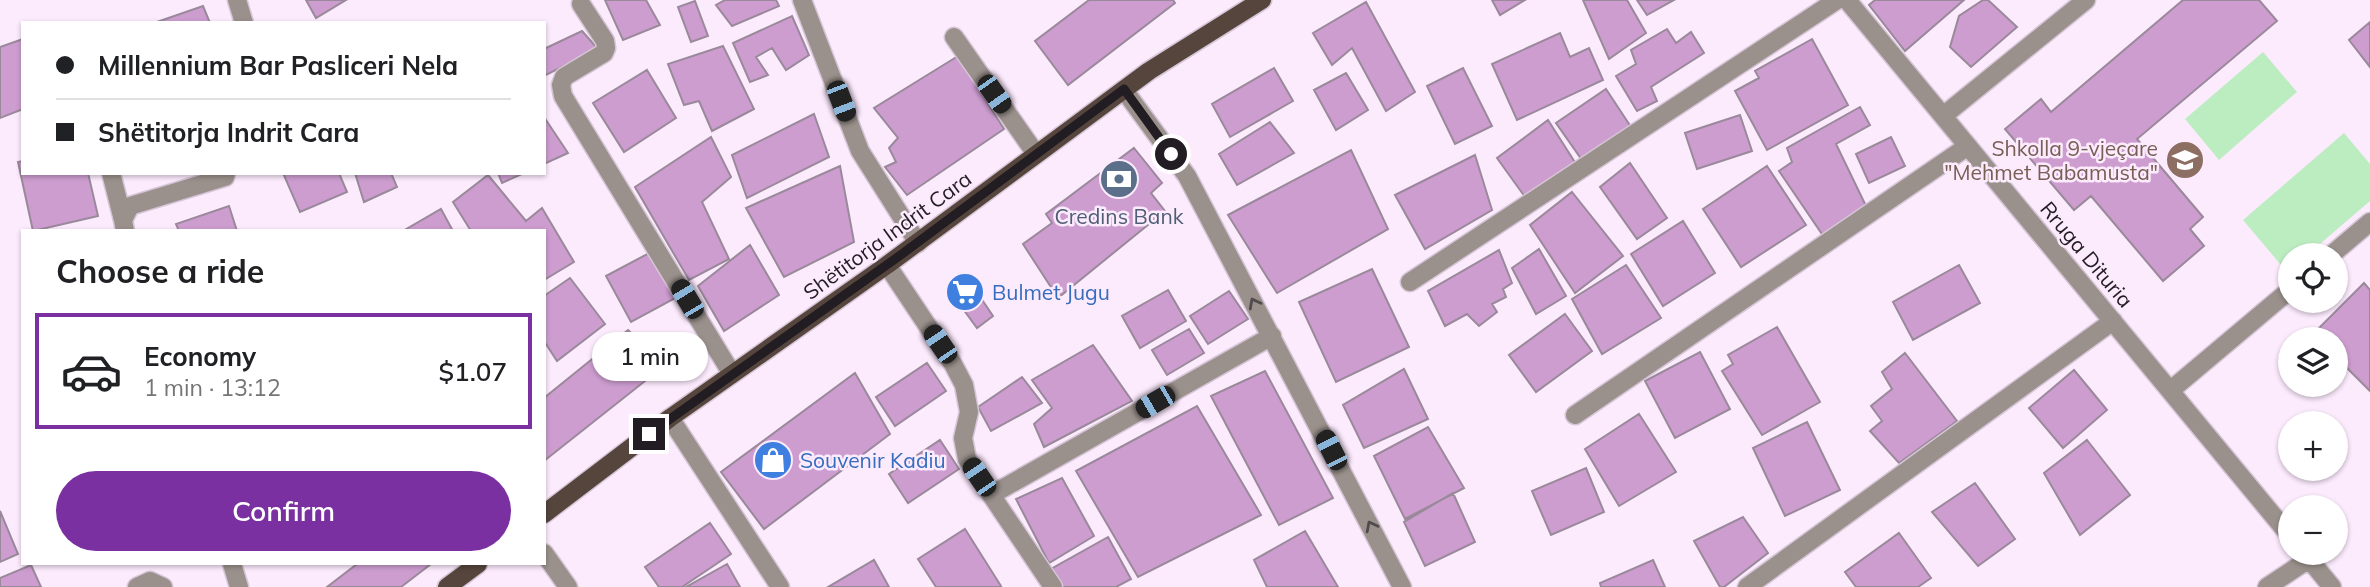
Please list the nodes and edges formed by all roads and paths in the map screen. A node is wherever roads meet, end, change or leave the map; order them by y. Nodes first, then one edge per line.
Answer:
1 (237, 0) edge
2 (802, 0) edge
3 (1262, 0) edge
4 (1838, 0) edge
5 (1847, 0) edge
6 (2086, 0) edge
7 (581, 4) dead end
8 (243, 21) edge
9 (954, 37) dead end
10 (1124, 89) junction
11 (1943, 116) junction
12 (1968, 146) junction
13 (1036, 154) junction
14 (112, 175) edge
15 (226, 175) edge
16 (2370, 222) edge
17 (124, 225) edge
18 (918, 243) junction
19 (2345, 243) edge
20 (887, 265) junction
21 (1410, 282) dead end
22 (2278, 300) edge
23 (2113, 321) junction
24 (1272, 336) junction
25 (732, 374) junction
26 (2171, 390) junction
27 (1575, 415) dead end
28 (670, 418) junction
29 (991, 495) junction
30 (546, 512) edge
31 (2278, 521) edge
32 (546, 556) edge
33 (232, 565) edge
34 (475, 565) edge
35 (2295, 565) edge
36 (2314, 565) edge
37 (137, 587) edge
38 (163, 587) edge
39 (239, 587) edge
40 (447, 587) edge
41 (568, 587) edge
42 (780, 587) edge
43 (1053, 587) edge
44 (1402, 587) edge
45 (1748, 587) edge
46 (2267, 587) edge
47 (2332, 587) edge

1 - 8 street
2 - 18 street
3 - 10 main road, Shëtitorja Indrit Cara
4 - 21 street
5 - 11 street, Rruga Dituria
6 - 11 street
7 - 25 street
9 - 13 street
10 - 13 main road, Shëtitorja Indrit Cara
24 -> 10 street
11 - 12 street, Rruga Dituria
12 - 23 street, Rruga Dituria
12 - 27 street
13 - 18 main road, Shëtitorja Indrit Cara
14 - 17 street
15 - 17 street
16 - 19 street
18 - 20 main road, Shëtitorja Indrit Cara
20 - 25 main road, Shëtitorja Indrit Cara
20 - 29 street
22 - 26 street
23 - 26 street, Rruga Dituria
23 - 45 street
24 - 29 street
44 -> 24 street
25 - 28 main road, Shëtitorja Indrit Cara
26 - 31 street, Rruga Dituria
28 - 30 main road, Shëtitorja Indrit Cara
28 - 42 street
29 - 43 street
32 - 41 street
33 - 39 street
34 - 40 main road
35 - 46 street
36 - 47 street
37 - 38 street

